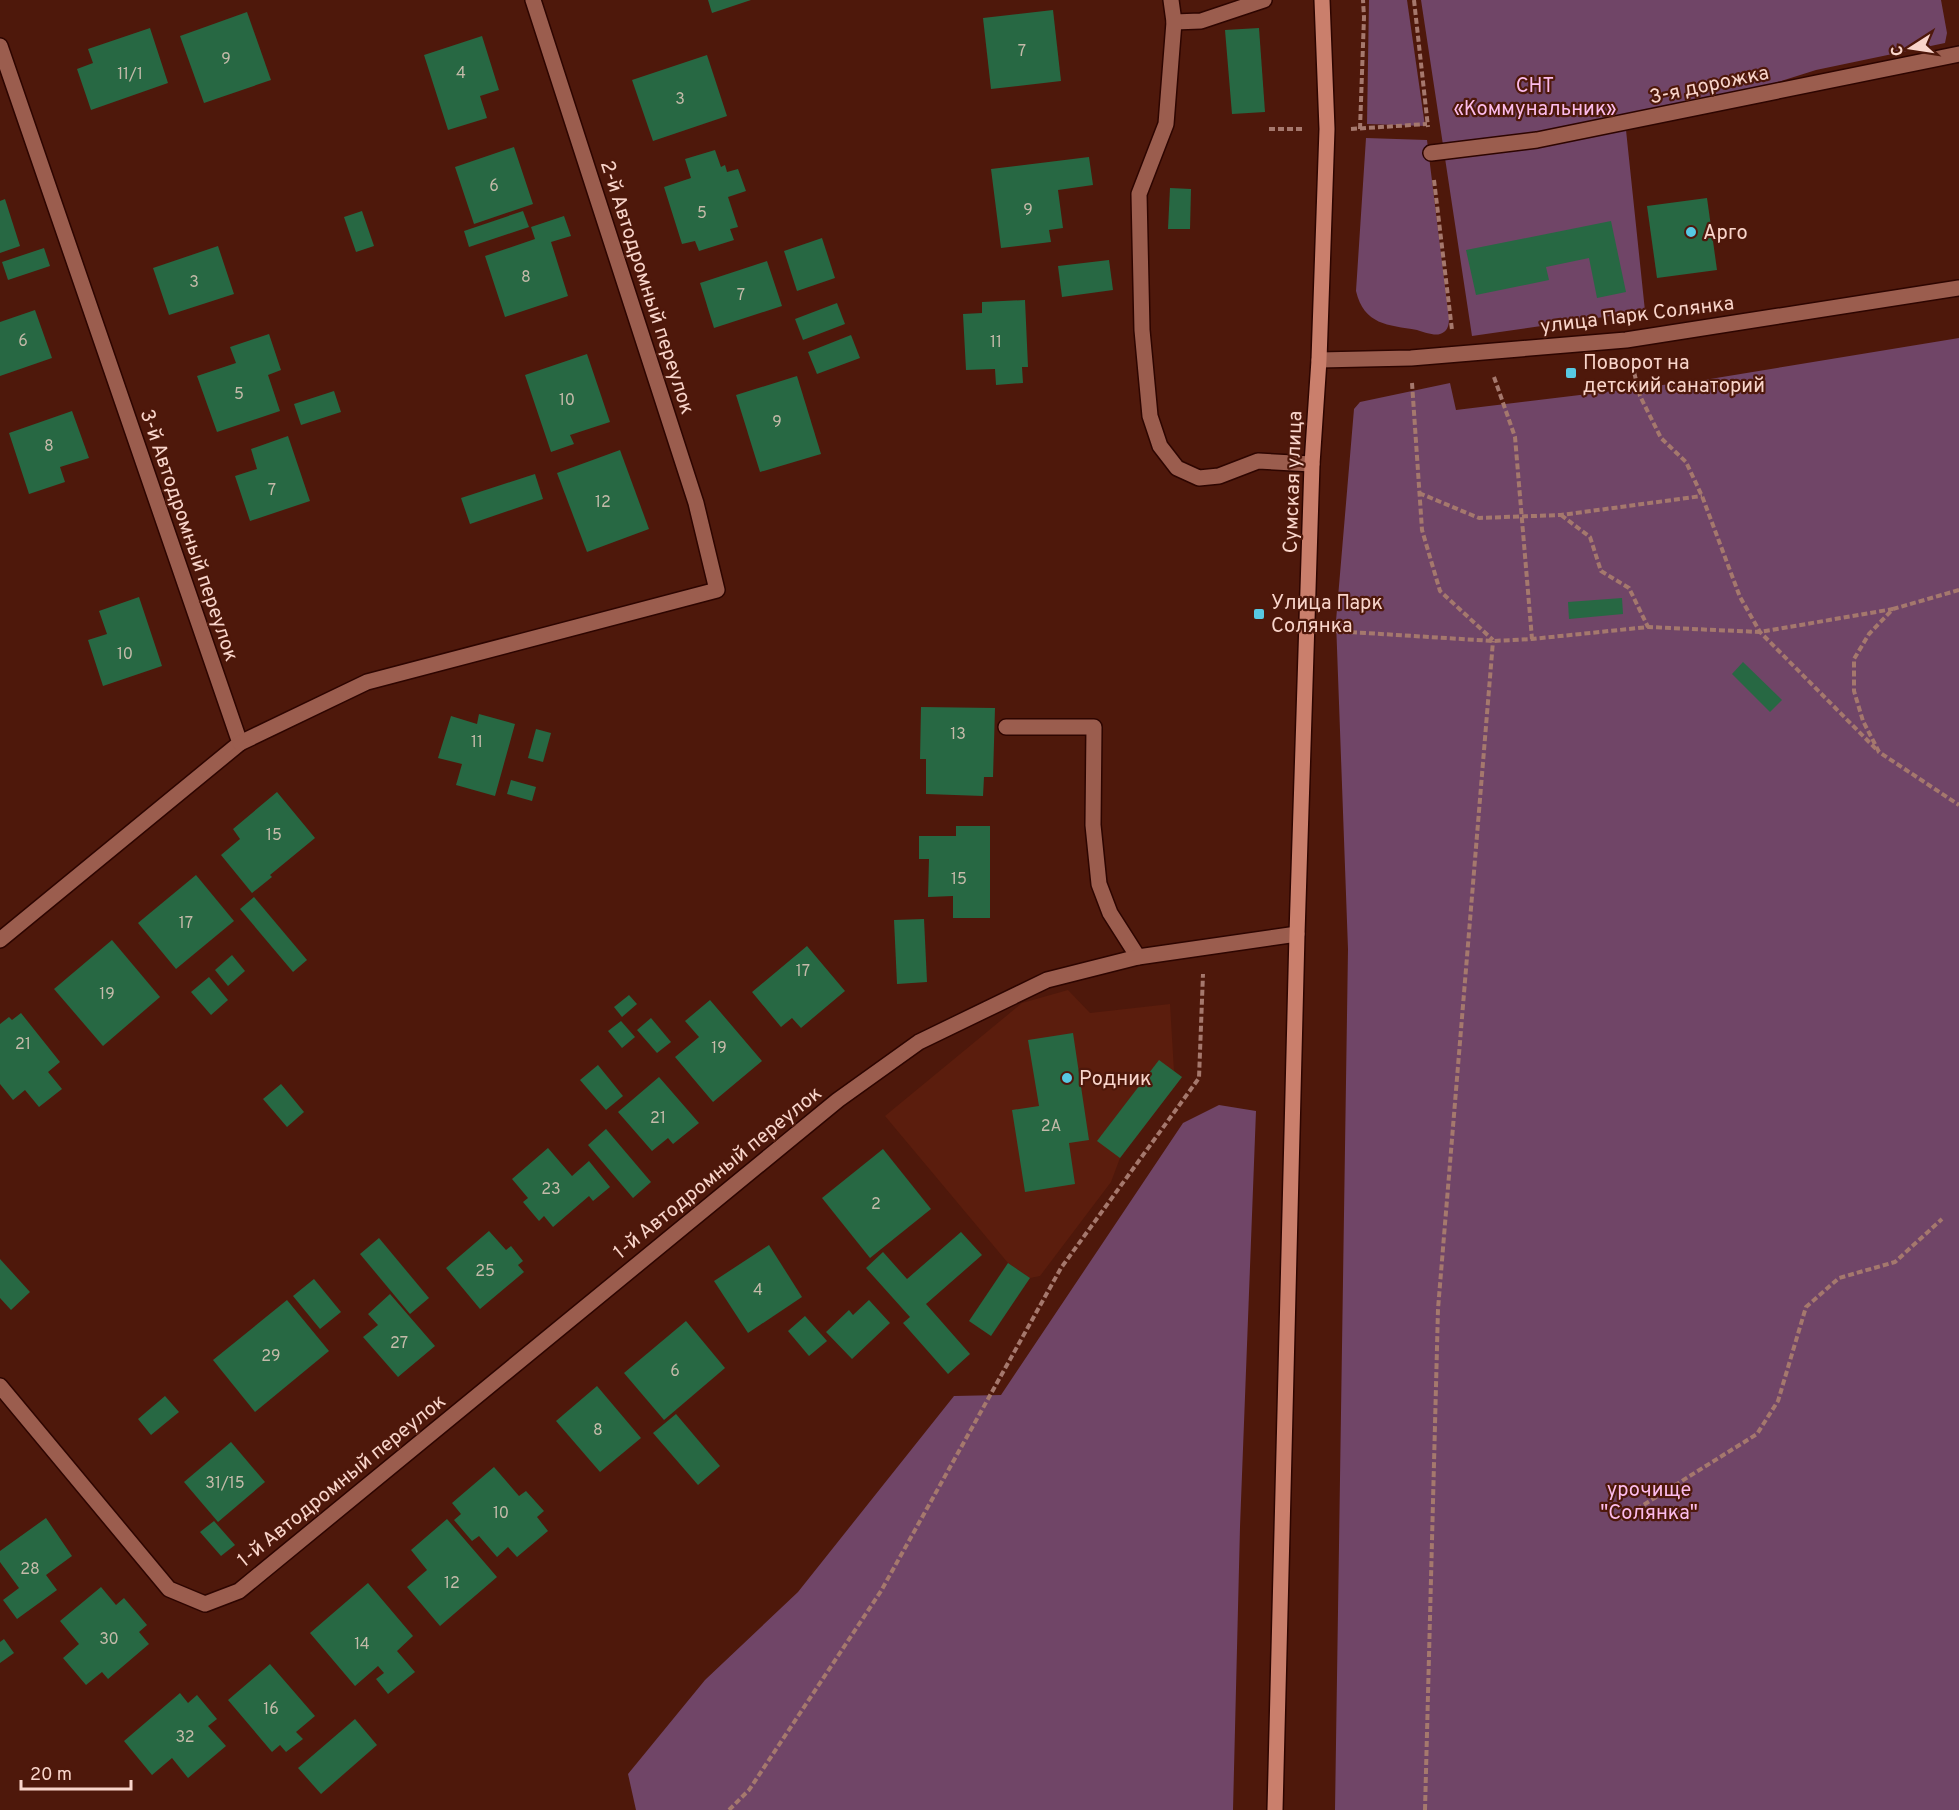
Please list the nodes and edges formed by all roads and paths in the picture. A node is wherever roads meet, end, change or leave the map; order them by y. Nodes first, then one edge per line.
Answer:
1 (533, 0) edge
2 (1171, 0) edge
3 (1264, 0) edge
4 (1322, 0) edge
5 (1363, 0) edge
6 (1174, 22) junction
7 (0, 46) edge
8 (1959, 54) edge
9 (1360, 129) dead end
10 (1431, 153) dead end
11 (1959, 288) edge
12 (1626, 340) junction
13 (1485, 352) junction
14 (1411, 358) junction
15 (1318, 360) junction
16 (1312, 464) junction
17 (1419, 493) junction
18 (1702, 496) junction
19 (1561, 515) junction
20 (1522, 516) junction
21 (1959, 590) edge
22 (1893, 609) junction
23 (1648, 627) junction
24 (1308, 629) junction
25 (1760, 632) junction
26 (1532, 639) junction
27 (1493, 640) junction
28 (1006, 727) dead end
29 (240, 743) junction
30 (1879, 752) junction
31 (1959, 806) edge
32 (1298, 934) junction
33 (0, 940) edge
34 (1204, 947) junction
35 (1138, 957) junction
36 (1942, 1219) dead end
37 (0, 1386) edge
38 (1621, 1519) dead end
39 (729, 1810) edge
40 (1275, 1810) edge
41 (1425, 1810) edge

1 - 29 street, 2-й Автодромный переулок
2 - 6 street
3 - 6 street
4 - 15 main road, Сумская улица
5 - 9 path
6 - 16 street
7 - 29 street, 3-й Автодромный переулок
8 - 10 street, 3-я дорожка
11 - 12 street, улица Парк Солянка
12 - 13 street, улица Парк Солянка
12 - 18 path
13 - 14 street, улица Парк Солянка
13 - 20 path
14 - 15 street, улица Парк Солянка
14 - 17 path
15 - 16 main road, Сумская улица
16 - 24 main road, Сумская улица
17 - 20 path
17 - 27 path
18 - 19 path
18 - 25 path
19 - 20 path
19 - 23 path
20 - 26 path
21 - 22 path
22 - 25 path
22 - 30 path
23 - 25 path
23 - 26 path
24 - 27 path
24 - 32 main road, Сумская улица
25 - 30 path
26 - 27 path
27 - 41 path
28 - 35 street
29 - 33 street
30 - 31 path
32 - 34 street, 1-й Автодромный переулок
32 - 40 main road, Сумская улица
34 - 35 street, 1-й Автодромный переулок
34 - 39 path
35 - 37 street, 1-й Автодромный переулок
36 - 38 path

